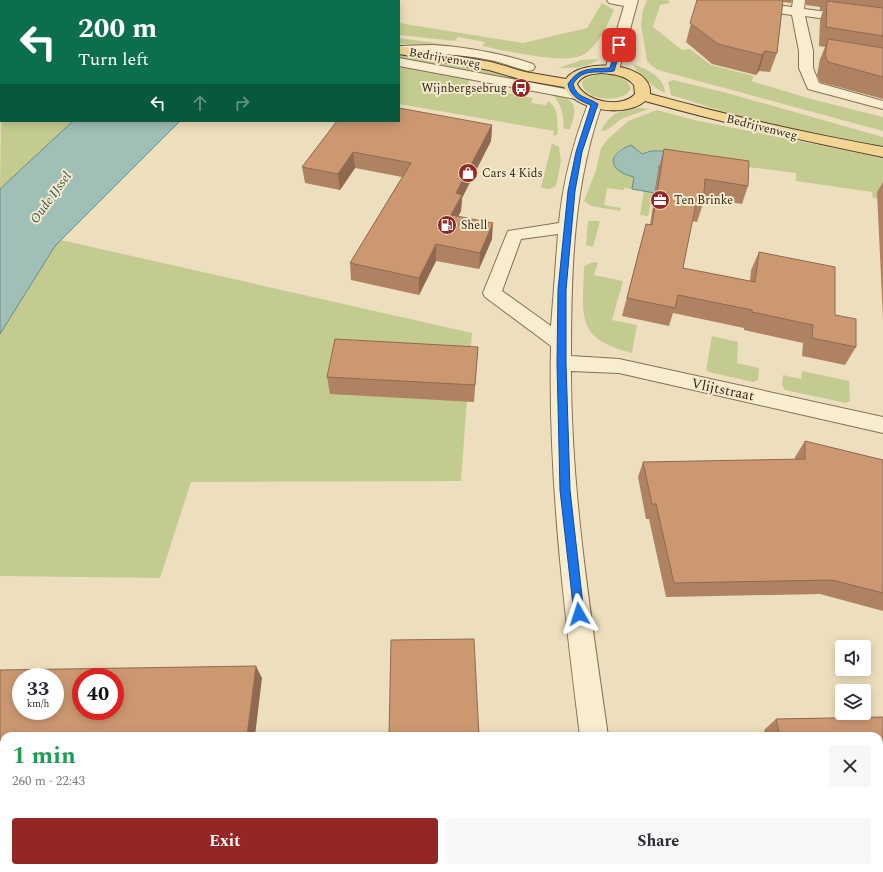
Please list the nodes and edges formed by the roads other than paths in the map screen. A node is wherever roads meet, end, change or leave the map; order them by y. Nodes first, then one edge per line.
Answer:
1 (613, 0) edge
2 (709, 0) edge
3 (632, 2) edge
4 (798, 6) edge
5 (883, 23) edge
6 (400, 50) edge
7 (400, 50) edge
8 (806, 51) junction
9 (821, 54) dead end
10 (400, 62) edge
11 (491, 66) junction
12 (528, 67) junction
13 (612, 70) junction
14 (574, 85) junction
15 (642, 96) junction
16 (595, 104) junction
17 (883, 105) edge
18 (883, 152) edge
19 (568, 227) junction
20 (562, 354) junction
21 (883, 425) edge
22 (594, 732) edge

1 - 3 street
2 - 4 street
3 - 13 street
4 - 5 street
4 - 8 street
6 - 11 main road, Bedrijvenweg
7 - 12 street, Bedrijvenweg
8 - 9 street
8 - 17 street
10 - 14 street, Bedrijvenweg
11 - 12 main road, Bedrijvenweg
11 - 14 main road, Bedrijvenweg
12 - 14 main road, Bedrijvenweg
13 - 14 main road
13 - 15 main road
14 - 16 main road
15 - 16 main road
15 - 18 main road, Bedrijvenweg
16 - 19 street
19 - 20 street
19 - 20 street
20 - 21 street, Vlijtstraat
20 - 22 street

